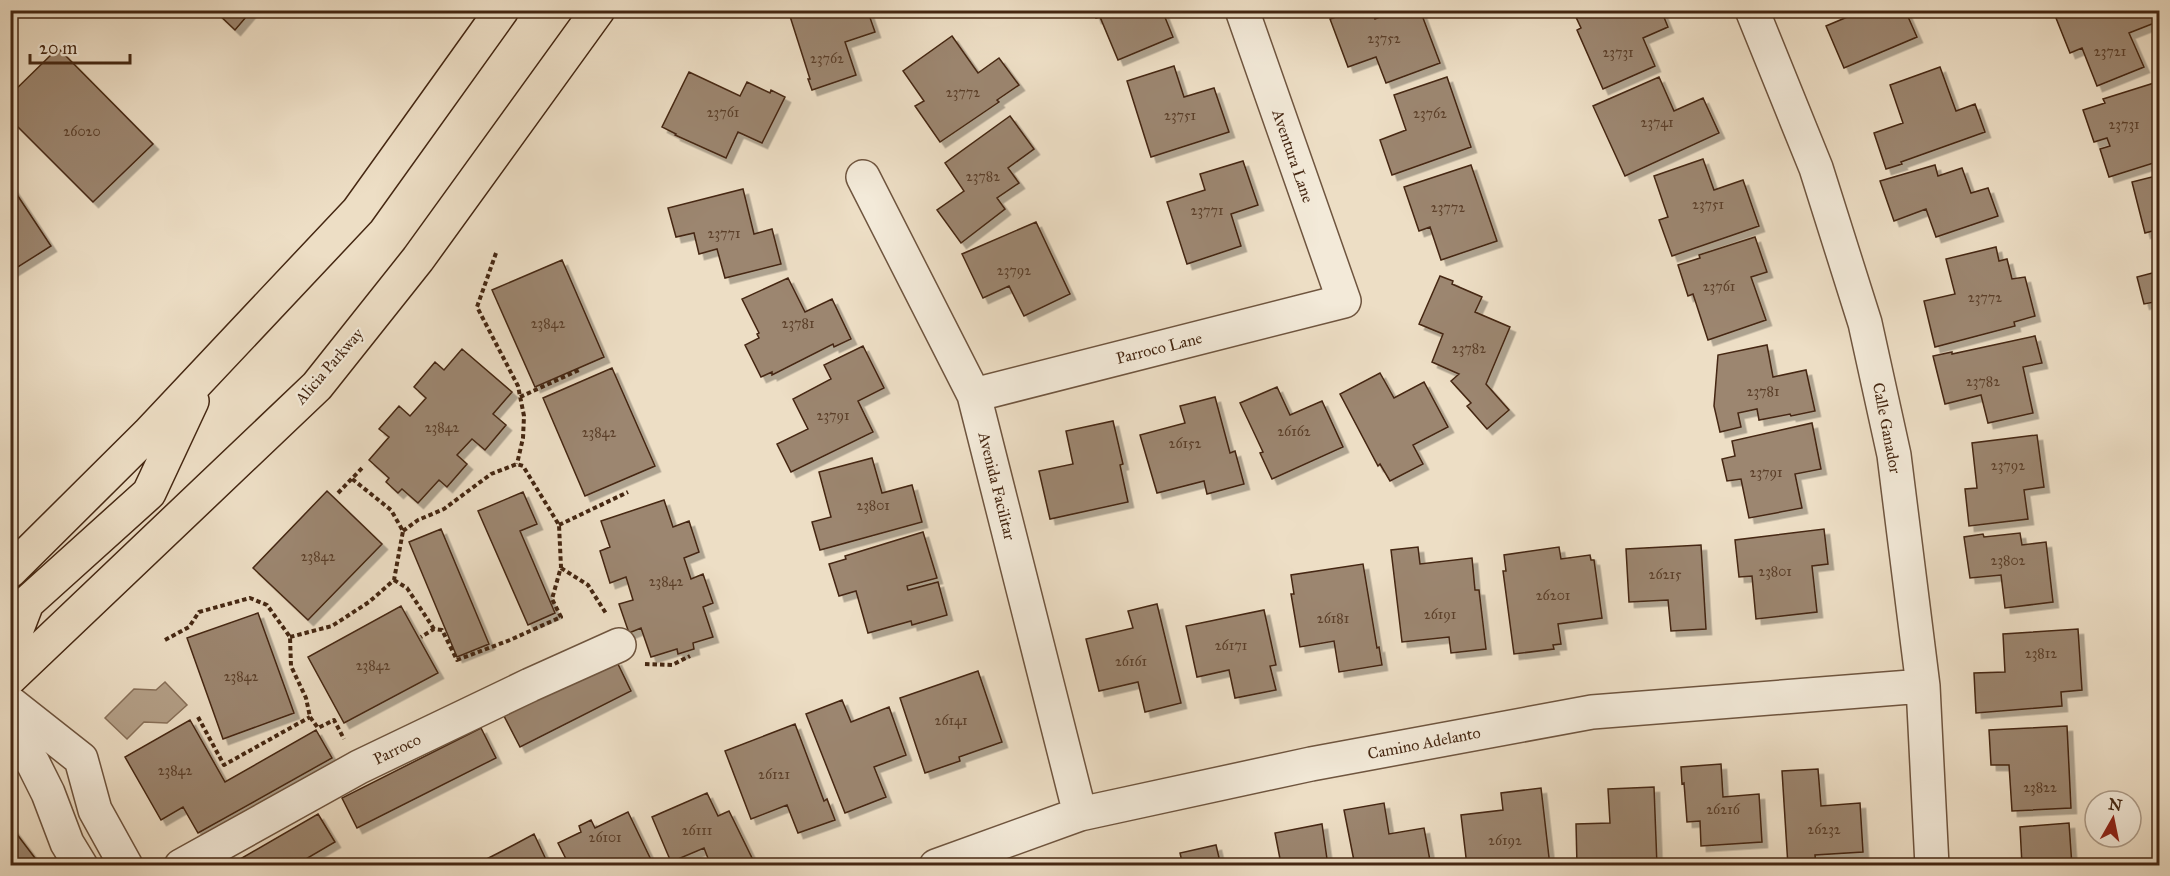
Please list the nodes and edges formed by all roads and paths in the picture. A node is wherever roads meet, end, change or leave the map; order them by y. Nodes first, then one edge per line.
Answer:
1 (502, 10) edge
2 (598, 10) edge
3 (1242, 10) edge
4 (1752, 10) edge
5 (863, 177) dead end
6 (496, 253) dead end
7 (1344, 301) joint
8 (581, 369) dead end
9 (204, 374) junction
10 (974, 395) junction
11 (520, 396) junction
12 (517, 464) junction
13 (364, 466) dead end
14 (351, 478) junction
15 (628, 492) dead end
16 (338, 494) dead end
17 (559, 525) junction
18 (403, 531) junction
19 (10, 571) edge
20 (394, 580) junction
21 (434, 629) junction
22 (290, 637) junction
23 (421, 637) dead end
24 (165, 640) dead end
25 (619, 645) dead end
26 (10, 647) edge
27 (10, 678) edge
28 (1923, 686) junction
29 (10, 703) edge
30 (198, 717) dead end
31 (310, 717) junction
32 (10, 736) edge
33 (359, 767) junction
34 (1080, 814) junction
35 (81, 866) edge
36 (126, 866) edge
37 (181, 866) edge
38 (936, 866) edge
39 (1932, 866) edge

1 - 9 main road
2 - 27 main road, Alicia Parkway
3 - 7 street, Aventura Lane
4 - 28 street, Calle Ganador
5 - 10 street, Avenida Facilitar
6 - 11 path
7 - 10 street, Parroco Lane
8 - 11 path
9 - 19 main road
9 - 26 main road
10 - 34 street, Avenida Facilitar
11 - 12 path
12 - 17 path
12 - 18 path
13 - 14 path
14 - 16 path
14 - 18 path
15 - 17 path
17 - 21 path
18 - 20 path
20 - 21 path
20 - 22 path
21 - 23 path
22 - 24 path
22 - 31 path
25 - 33 street, Parroco
28 - 34 street, Camino Adelanto
28 - 39 street, Calle Ganador
29 - 36 street
30 - 31 path
31 - 33 path
32 - 35 street
33 - 37 street, Parroco
34 - 38 street, Camino Adelanto

